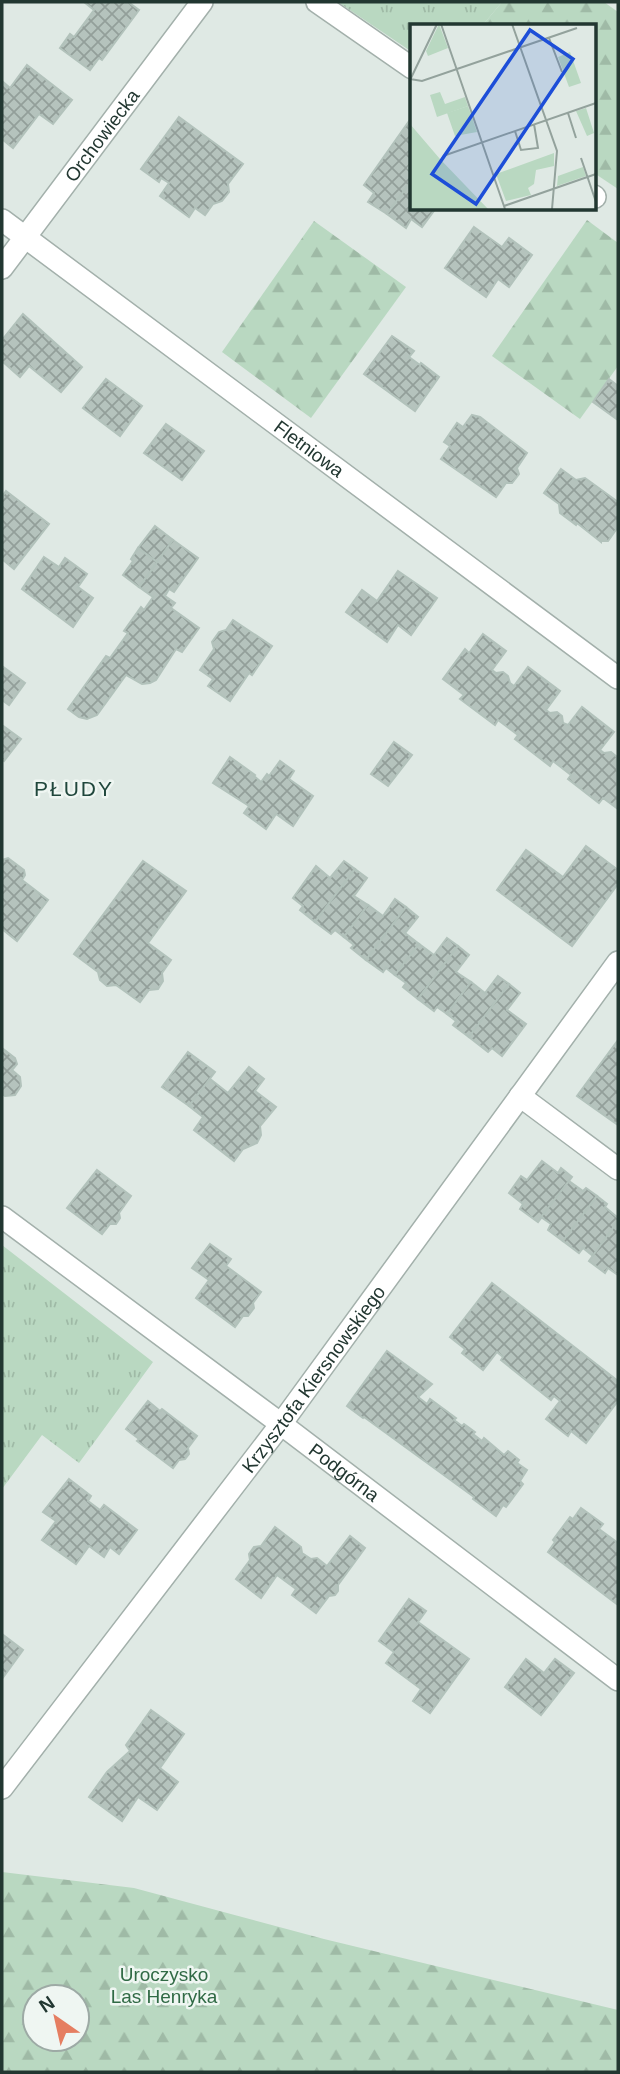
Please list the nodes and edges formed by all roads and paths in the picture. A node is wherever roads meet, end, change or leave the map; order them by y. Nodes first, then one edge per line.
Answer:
1 (202, 2) edge
2 (317, 2) edge
3 (410, 67) edge
4 (2, 220) edge
5 (26, 238) junction
6 (2, 268) edge
7 (618, 678) edge
8 (618, 962) edge
9 (520, 1096) junction
10 (618, 1169) edge
11 (2, 1217) edge
12 (281, 1424) junction
13 (618, 1680) edge
14 (2, 1788) edge

1 - 5 street, Orchowiecka
2 - 3 street
4 - 5 street, Fletniowa
5 - 6 street, Orchowiecka
5 - 7 street, Fletniowa
8 - 9 street, Krzysztofa Kiersnowskiego
9 - 10 street
9 - 12 street, Krzysztofa Kiersnowskiego
11 - 12 street, Podgórna
12 - 13 street, Podgórna
12 - 14 street, Krzysztofa Kiersnowskiego

